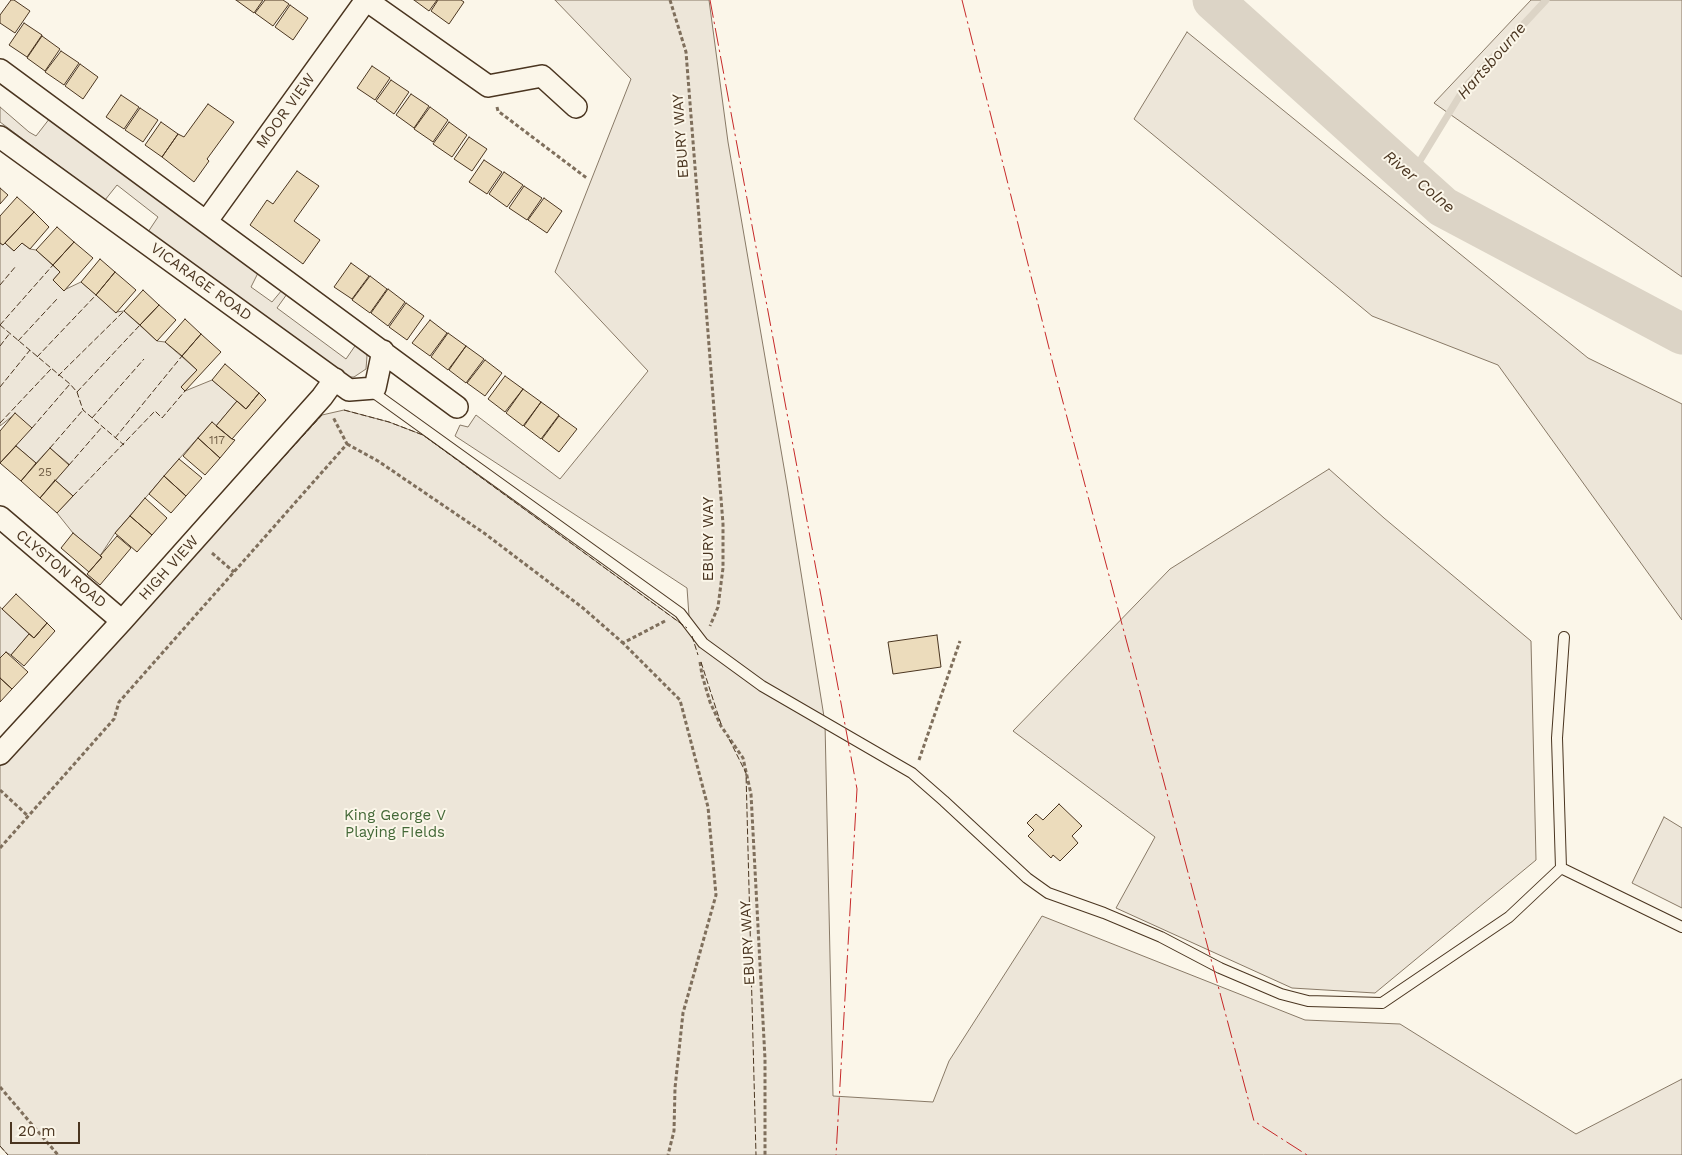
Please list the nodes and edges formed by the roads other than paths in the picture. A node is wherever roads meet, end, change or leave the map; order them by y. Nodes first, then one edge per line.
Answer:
1 (366, 0) edge
2 (0, 70) edge
3 (576, 107) dead end
4 (0, 137) edge
5 (206, 222) junction
6 (383, 351) junction
7 (334, 379) junction
8 (370, 390) junction
9 (457, 407) dead end
10 (0, 517) edge
11 (122, 621) junction
12 (1564, 637) dead end
13 (0, 754) edge
14 (1561, 868) junction
15 (1682, 927) edge

1 - 3 street, MOOR VIEW
1 - 5 street, MOOR VIEW
2 - 5 street
4 - 7 street, VICARAGE ROAD
5 - 6 street
6 - 8 street
6 - 9 street
7 - 8 street, VICARAGE ROAD
7 - 11 street, HIGH VIEW
8 - 14 lane
10 - 11 street, CLYSTON ROAD
11 - 13 street, HIGH VIEW
12 - 14 lane
14 - 15 lane

